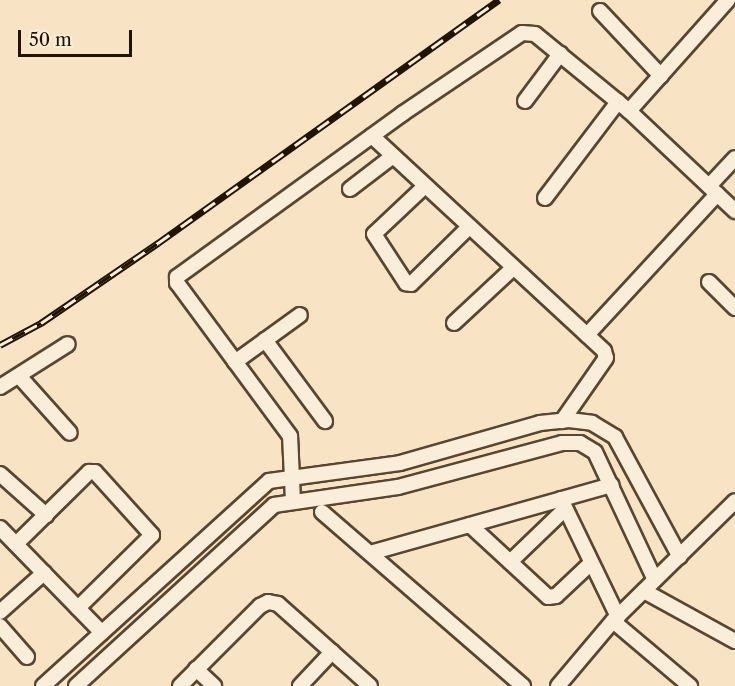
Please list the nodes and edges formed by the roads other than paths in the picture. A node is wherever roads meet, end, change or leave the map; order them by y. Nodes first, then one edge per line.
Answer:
1 (728, 0) edge
2 (600, 11) dead end
3 (560, 54) junction
4 (661, 76) junction
5 (525, 101) dead end
6 (624, 107) junction
7 (372, 136) junction
8 (393, 156) junction
9 (735, 158) edge
10 (425, 186) junction
11 (350, 189) dead end
12 (713, 190) junction
13 (545, 198) dead end
14 (735, 211) edge
15 (470, 227) junction
16 (513, 268) junction
17 (709, 282) dead end
18 (735, 308) edge
19 (300, 315) dead end
20 (454, 323) dead end
21 (587, 335) junction
22 (265, 340) junction
23 (68, 344) dead end
24 (235, 362) junction
25 (20, 376) junction
26 (0, 387) edge
27 (325, 421) dead end
28 (562, 421) junction
29 (70, 433) dead end
30 (0, 474) edge
31 (292, 479) junction
32 (612, 485) junction
33 (293, 499) junction
34 (735, 501) edge
35 (563, 504) junction
36 (322, 512) dead end
37 (45, 515) junction
38 (470, 525) junction
39 (6, 537) edge
40 (370, 553) junction
41 (675, 561) junction
42 (510, 562) junction
43 (591, 563) junction
44 (44, 573) junction
45 (657, 578) junction
46 (644, 591) junction
47 (78, 608) junction
48 (0, 612) edge
49 (615, 619) junction
50 (0, 626) edge
51 (102, 633) junction
52 (735, 641) edge
53 (332, 652) junction
54 (27, 657) dead end
55 (196, 669) junction
56 (53, 683) edge
57 (76, 686) edge
58 (180, 686) edge
59 (214, 686) edge
60 (300, 686) edge
61 (370, 686) edge
62 (523, 686) edge
63 (558, 686) edge
64 (690, 686) edge

1 - 4 street
2 - 4 street
3 - 5 street
3 - 6 street
3 - 7 street
4 - 6 street
6 - 12 street
6 - 13 street
7 - 8 street
7 - 24 street
8 - 10 street
8 - 11 street
9 - 12 street
10 - 15 street
10 - 15 street
12 - 14 street
12 - 21 street
15 - 16 street
16 - 20 street
16 - 21 street
17 - 18 street
19 - 22 street
21 - 28 street
22 - 24 street
22 - 27 street
23 - 25 street
24 - 31 street
25 - 26 street
25 - 29 street
28 - 31 street
28 - 41 street
30 - 37 street
31 - 33 street
31 - 51 street
32 - 33 street
32 - 35 street
32 - 45 street
33 - 57 street
34 - 41 street
35 - 38 street
35 - 42 street
35 - 43 street
36 - 40 street
37 - 39 street
37 - 47 street
38 - 40 street
38 - 42 street
39 - 44 street
40 - 62 street
41 - 45 street
42 - 43 street
43 - 49 street
44 - 47 street
44 - 48 street
45 - 46 street
46 - 49 street
46 - 52 street
47 - 51 street
49 - 63 street
49 - 64 street
50 - 54 street
51 - 56 street
53 - 55 street
53 - 60 street
53 - 61 street
55 - 58 street
55 - 59 street

